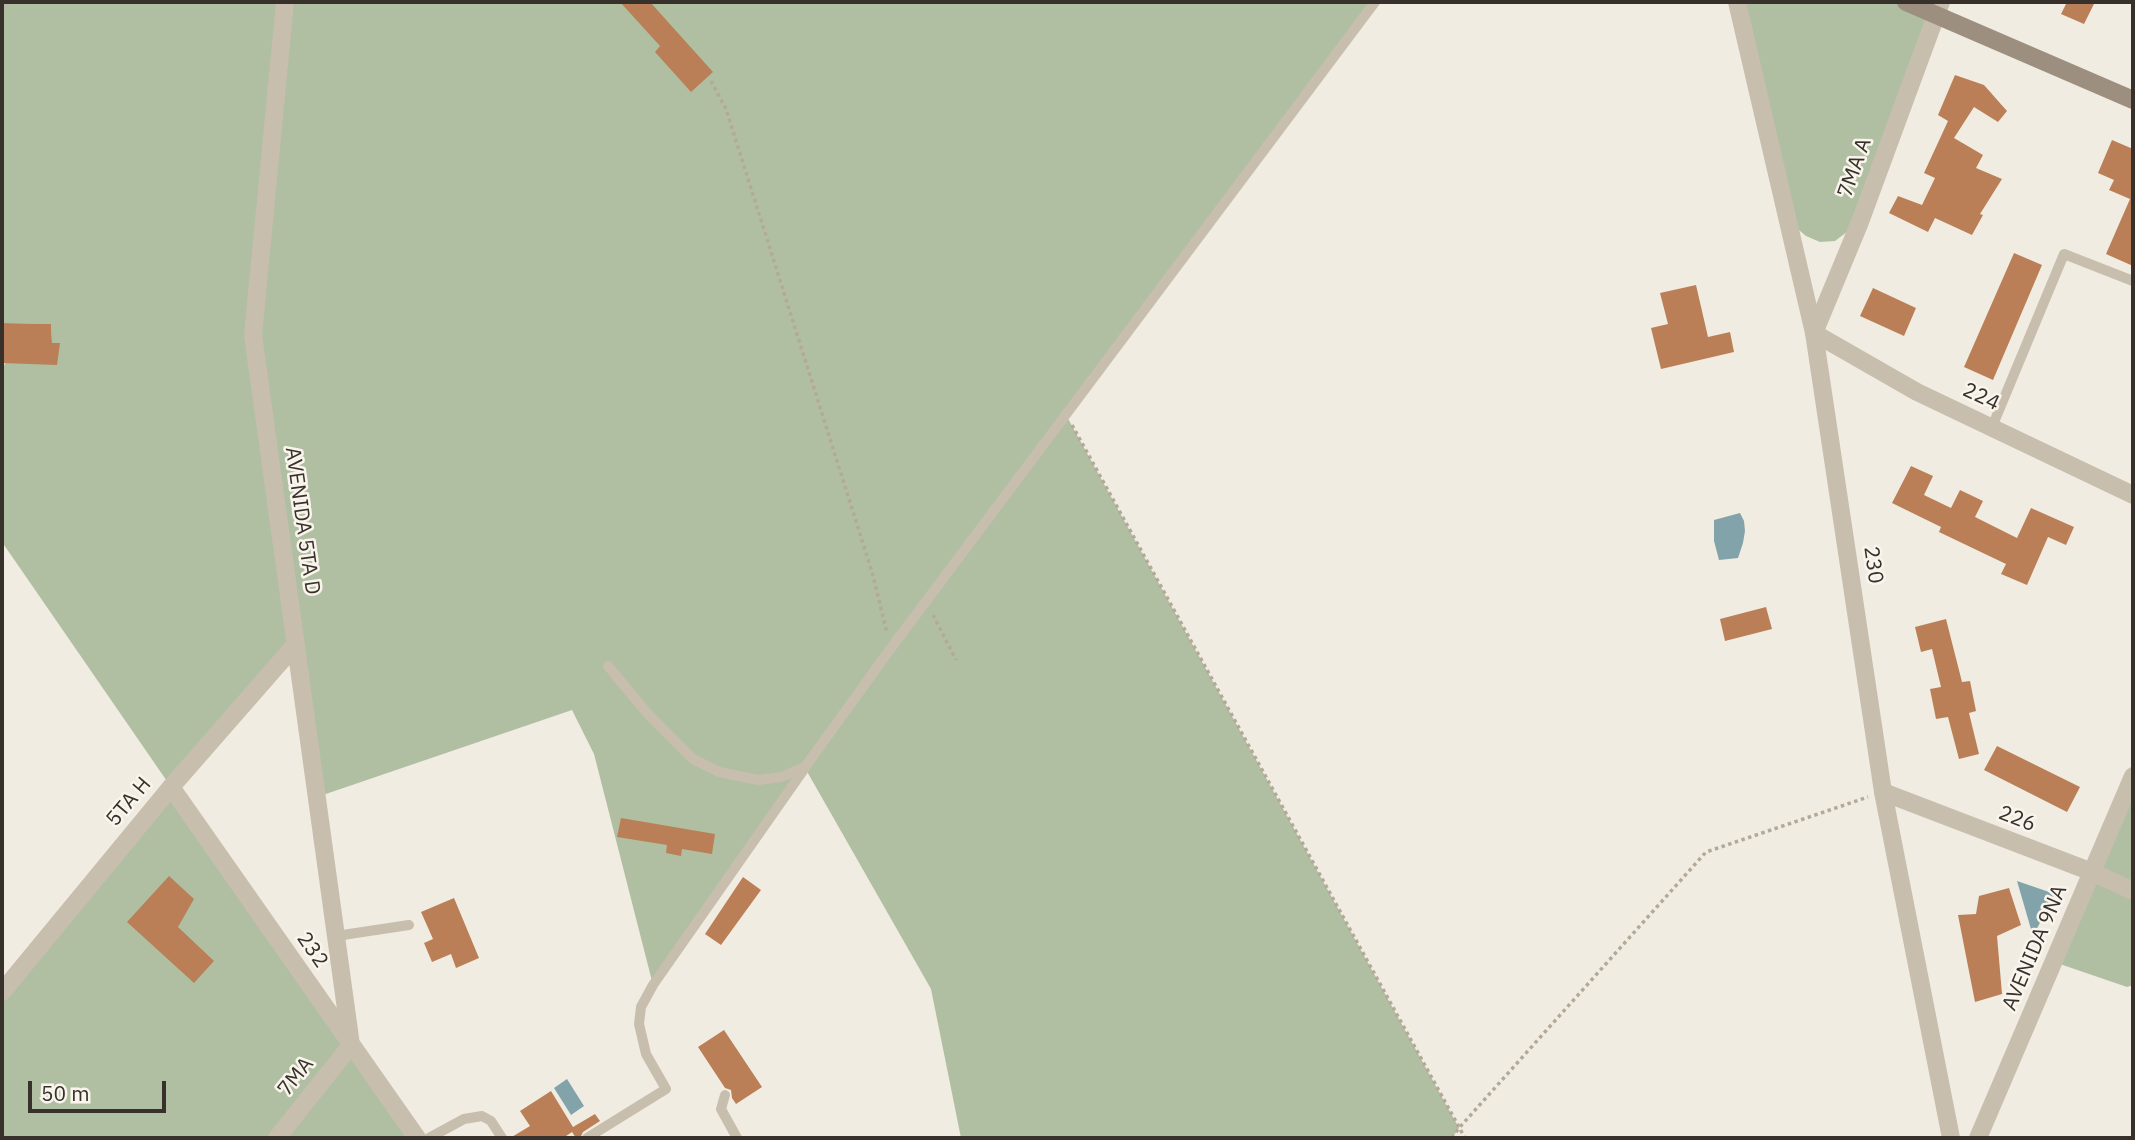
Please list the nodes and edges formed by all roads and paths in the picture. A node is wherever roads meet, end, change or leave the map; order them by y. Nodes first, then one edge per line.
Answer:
1 (285, 2) edge
2 (1375, 2) edge
3 (1737, 2) edge
4 (1906, 2) edge
5 (1938, 9) edge
6 (711, 81) dead end
7 (2133, 100) edge
8 (2133, 281) edge
9 (1814, 333) junction
10 (1066, 414) junction
11 (1992, 428) junction
12 (2133, 495) edge
13 (926, 602) junction
14 (296, 644) junction
15 (891, 648) junction
16 (956, 660) dead end
17 (608, 666) dead end
18 (805, 767) junction
19 (2133, 776) edge
20 (171, 787) junction
21 (1883, 792) junction
22 (2092, 873) junction
23 (2133, 891) edge
24 (409, 925) dead end
25 (336, 936) junction
26 (2, 992) edge
27 (351, 1045) junction
28 (724, 1095) dead end
29 (1459, 1128) junction
30 (276, 1138) edge
31 (417, 1138) edge
32 (429, 1138) edge
33 (502, 1138) edge
34 (587, 1138) edge
35 (737, 1138) edge
36 (1452, 1138) edge
37 (1465, 1138) edge
38 (1951, 1138) edge
39 (1978, 1138) edge

1 - 14 street, AVENIDA 5TA D
2 - 10 lane
3 - 9 street, 230
4 - 5 main road
5 - 7 main road
5 - 9 street, 7MA A
6 - 15 path
8 - 11 lane
9 - 11 street, 224
9 - 21 street, 230
10 - 13 lane
10 - 29 path
11 - 12 street, 224
13 - 15 lane
13 - 16 path
14 - 20 street, 5TA H
14 - 25 street, AVENIDA 5TA D
15 - 18 lane
17 - 18 lane
18 - 34 lane
19 - 22 street, AVENIDA 9NA
20 - 26 street, 5TA H
20 - 27 street, 232
21 - 22 street, 226
21 - 29 path
21 - 38 street, 230
22 - 23 street, 226
22 - 39 street, AVENIDA 9NA
24 - 25 lane
25 - 27 street, AVENIDA 5TA D
27 - 30 street, 7MA
27 - 31 street, 232
28 - 35 lane
29 - 36 path
29 - 37 path
32 - 33 lane

